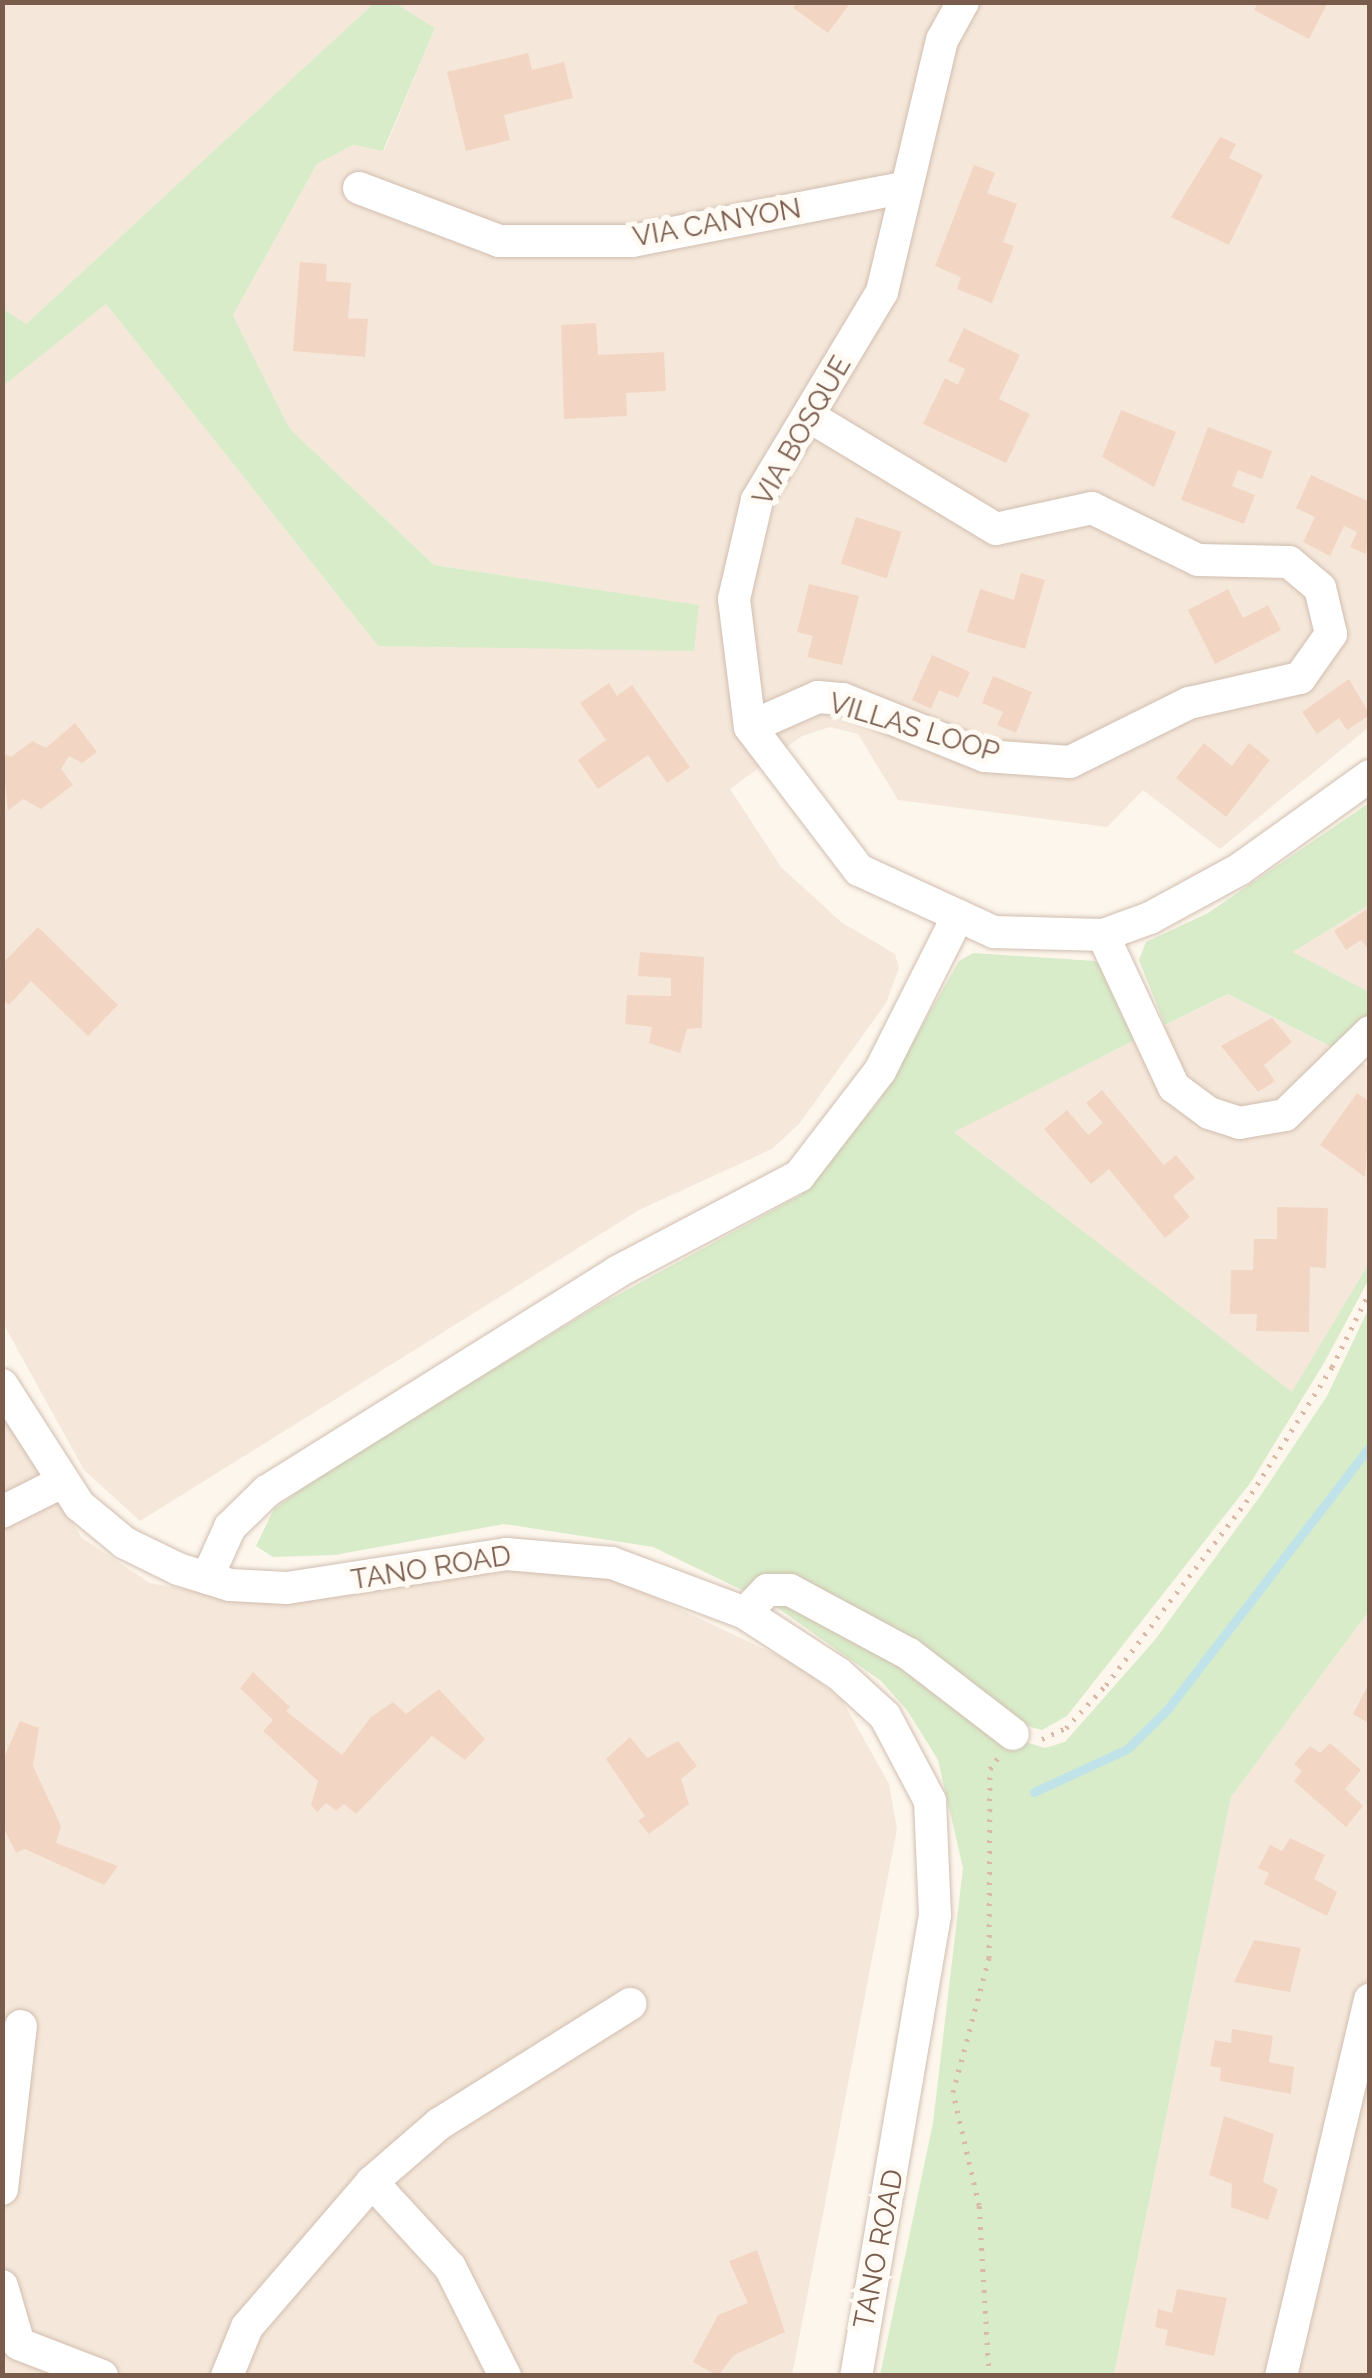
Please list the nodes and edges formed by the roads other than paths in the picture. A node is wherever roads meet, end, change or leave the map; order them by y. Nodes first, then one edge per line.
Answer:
1 (963, 2) edge
2 (359, 188) dead end
3 (902, 188) junction
4 (810, 417) junction
5 (750, 726) junction
6 (1370, 776) edge
7 (958, 916) junction
8 (1103, 935) junction
9 (1370, 1032) edge
10 (2, 1385) edge
11 (62, 1482) junction
12 (2, 1512) edge
13 (207, 1578) junction
14 (745, 1614) junction
15 (1013, 1734) road end
16 (1370, 1998) edge
17 (630, 2004) dead end
18 (20, 2026) dead end
19 (372, 2182) junction
20 (2, 2190) edge
21 (2, 2286) edge
22 (102, 2376) edge
23 (227, 2376) edge
24 (505, 2376) edge
25 (856, 2376) edge
26 (1281, 2376) edge

1 - 3 street, VIA BOSQUE
2 - 3 street, VIA CANYON
3 - 4 street, VIA BOSQUE
4 - 5 street, VIA BOSQUE
4 - 5 street, VILLAS LOOP
5 - 7 street, VIA BOSQUE
6 - 8 street, VIA BOSQUE
7 - 8 street, VIA BOSQUE
7 - 13 street
8 - 9 street
10 - 11 street, TANO ROAD
11 - 12 street
11 - 13 street, TANO ROAD
13 - 14 street, TANO ROAD
14 - 15 street
14 - 25 street, TANO ROAD
16 - 26 street
17 - 19 street
18 - 20 street
19 - 23 street
19 - 24 street
21 - 22 street

